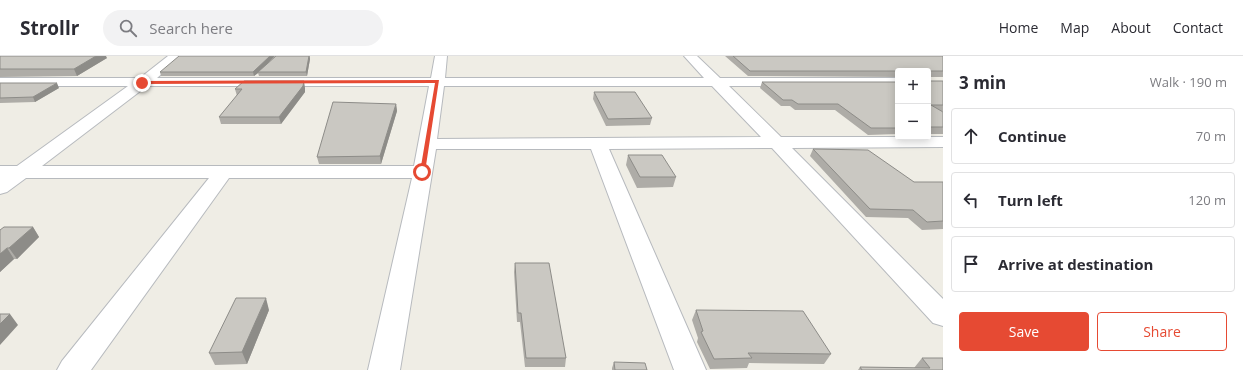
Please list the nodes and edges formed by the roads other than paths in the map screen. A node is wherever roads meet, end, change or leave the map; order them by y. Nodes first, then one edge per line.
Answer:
1 (176, 56) edge
2 (441, 56) edge
3 (690, 56) edge
4 (437, 81) junction
5 (714, 81) junction
6 (0, 82) edge
7 (895, 82) edge
8 (142, 83) junction
9 (776, 142) junction
10 (943, 142) edge
11 (427, 144) junction
12 (598, 144) junction
13 (0, 172) edge
14 (22, 172) junction
15 (422, 172) junction
16 (223, 173) junction
17 (0, 188) edge
18 (943, 316) edge
19 (73, 370) edge
20 (384, 370) edge
21 (690, 370) edge

1 - 8 street
2 - 4 street
3 - 5 street
4 - 5 street
4 - 8 street
4 - 11 street
5 - 7 street
5 - 9 street
6 - 8 street
8 - 14 street
9 - 10 street
9 - 12 street
9 - 18 street
11 - 12 street
11 - 15 street
12 - 21 street
13 - 14 street
14 - 16 street
14 - 17 street
15 - 16 street
15 - 20 street
16 - 19 street

